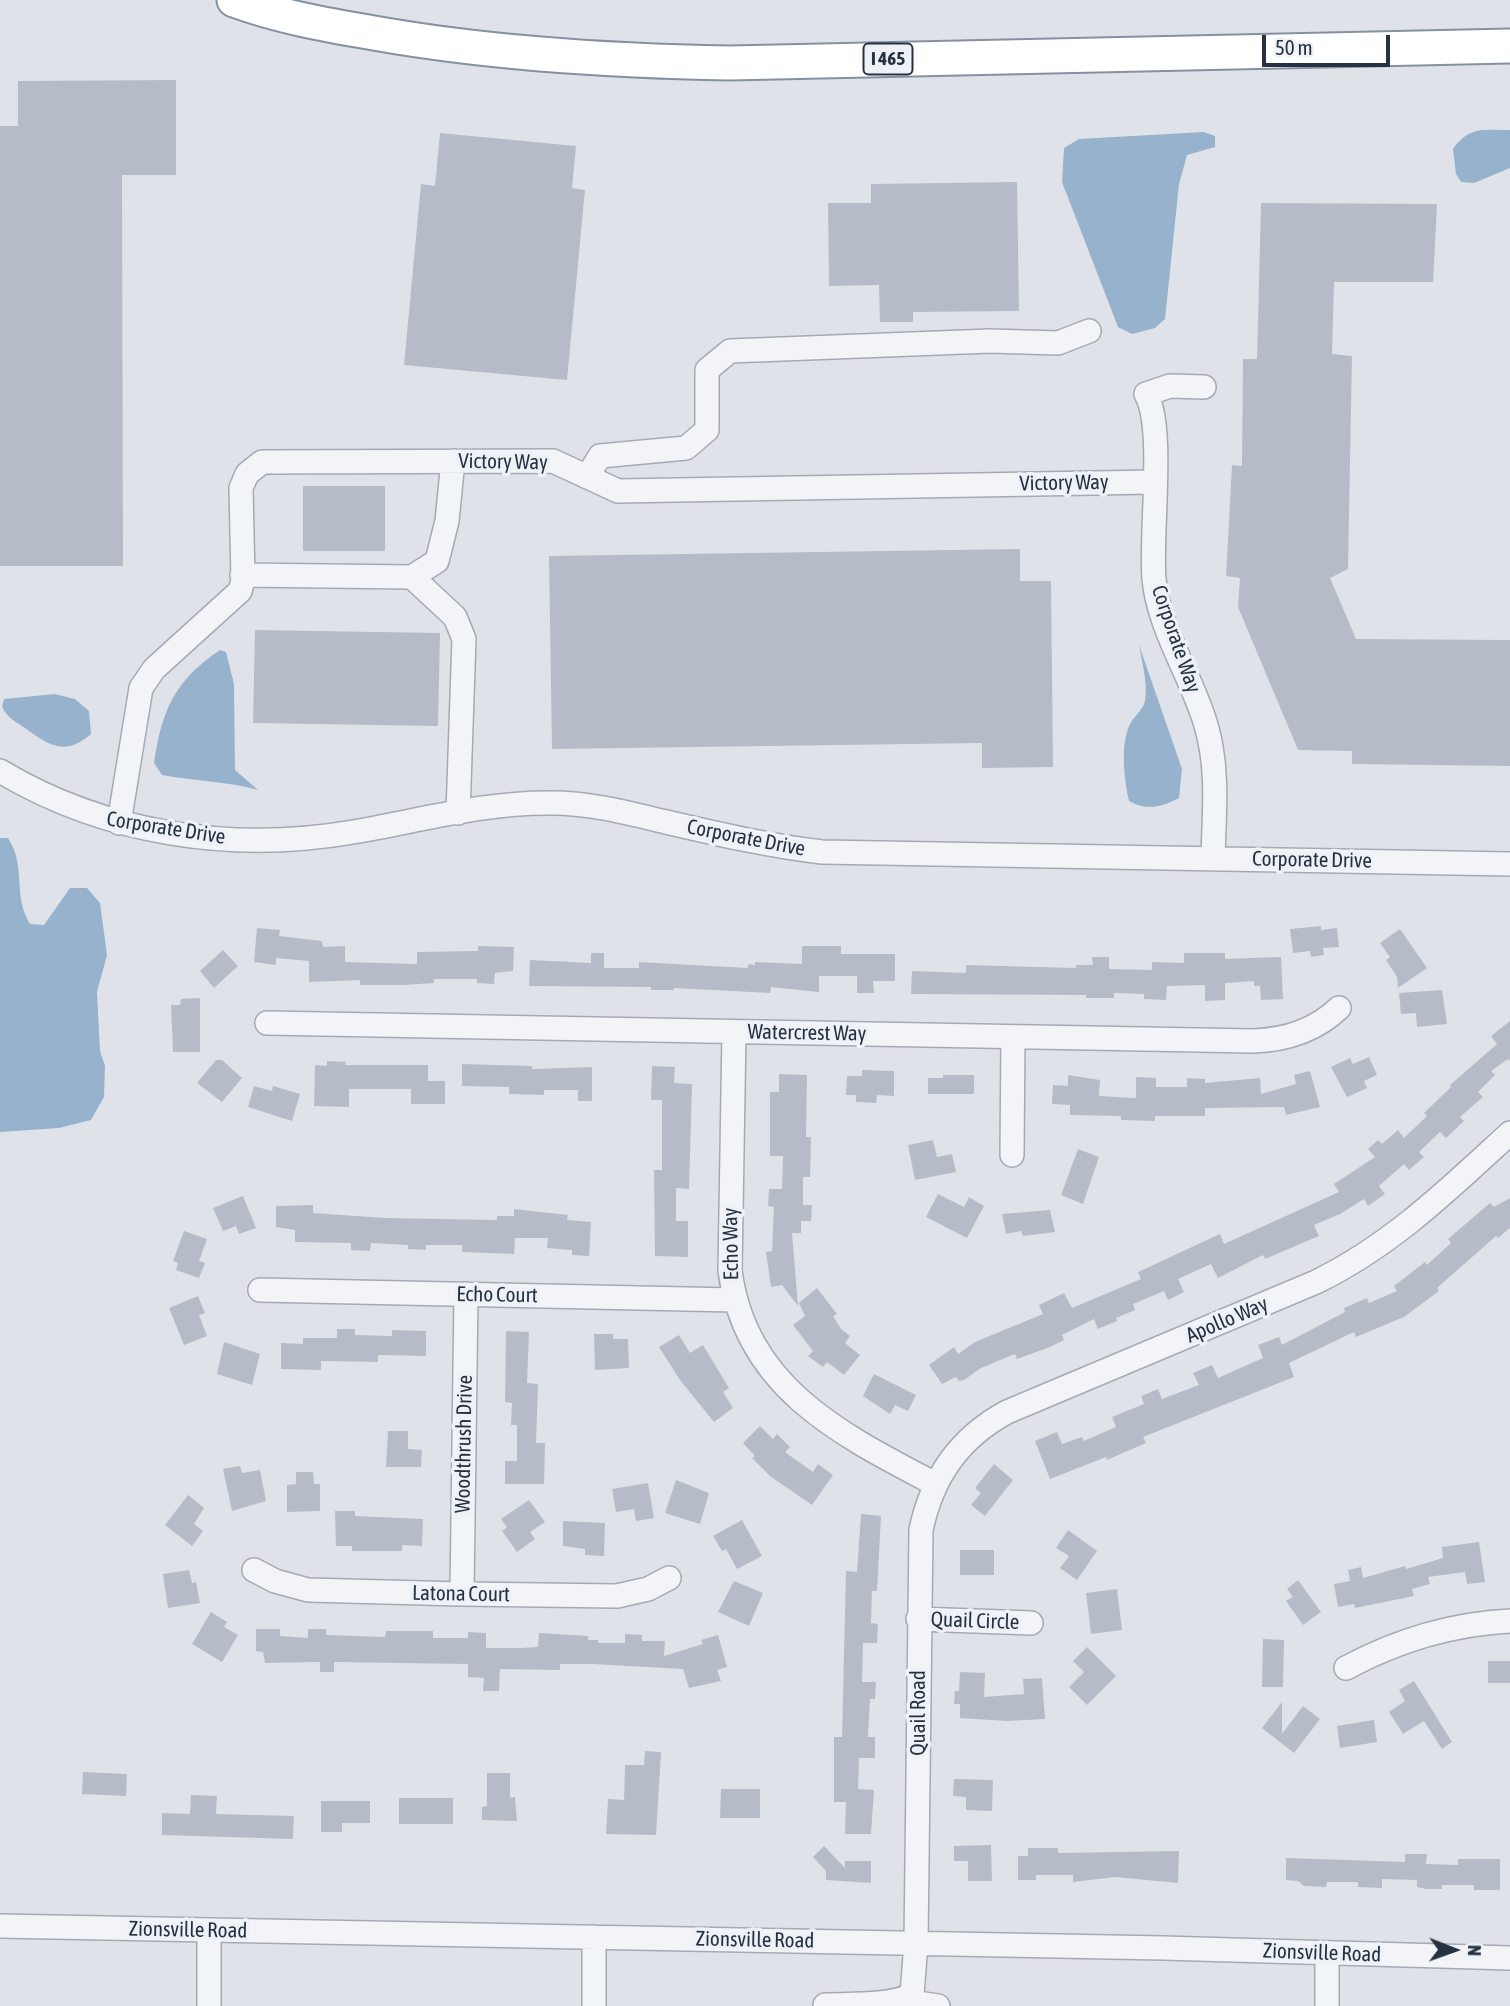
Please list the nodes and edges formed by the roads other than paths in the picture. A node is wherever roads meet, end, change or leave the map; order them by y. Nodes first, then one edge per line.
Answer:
1 (234, 0) edge
2 (1510, 46) edge
3 (1088, 331) dead end
4 (1204, 387) dead end
5 (453, 461) junction
6 (587, 477) junction
7 (1154, 482) junction
8 (242, 575) junction
9 (412, 577) junction
10 (0, 771) edge
11 (458, 813) junction
12 (120, 823) junction
13 (1213, 858) junction
14 (1510, 864) edge
15 (1339, 1008) dead end
16 (267, 1023) dead end
17 (734, 1032) junction
18 (1013, 1037) junction
19 (1510, 1133) edge
20 (1012, 1155) dead end
21 (260, 1290) dead end
22 (466, 1294) junction
23 (734, 1300) junction
24 (935, 1484) junction
25 (254, 1570) dead end
26 (669, 1577) dead end
27 (462, 1594) junction
28 (918, 1619) junction
29 (1510, 1621) edge
30 (1031, 1623) dead end
31 (1346, 1668) dead end
32 (0, 1926) edge
33 (209, 1931) junction
34 (594, 1937) junction
35 (916, 1943) junction
36 (1327, 1954) junction
37 (1510, 1958) edge
38 (904, 2001) junction
39 (825, 2005) edge
40 (870, 2005) edge
41 (209, 2006) edge
42 (594, 2006) edge
43 (937, 2006) edge
44 (1327, 2006) edge

1 - 2 highway, I 465
3 - 6 street
4 - 7 street, Corporate Way
5 - 6 street, Victory Way
5 - 8 street, Victory Way
5 - 9 street
6 - 7 street, Victory Way
7 - 13 street, Corporate Way
8 - 9 street
8 - 12 street, Victory Way
9 - 11 street
10 - 12 street, Corporate Drive
11 - 12 street, Corporate Drive
11 - 13 street, Corporate Drive
13 - 14 street, Corporate Drive
15 - 18 street, Watercrest Way
16 - 17 street, Watercrest Way
17 - 18 street, Watercrest Way
17 - 23 street, Echo Way
18 - 20 street
19 - 24 street, Apollo Way
21 - 22 street, Echo Court
22 - 23 street, Echo Court
22 - 27 street, Woodthrush Drive
23 - 24 street, Echo Way
24 - 28 street, Quail Road
25 - 27 street, Latona Court
26 - 27 street, Latona Court
28 - 30 street, Quail Circle
28 - 35 street, Quail Road
29 - 31 street
32 - 33 street, Zionsville Road
33 - 34 street, Zionsville Road
33 - 41 street
34 - 35 street, Zionsville Road
34 - 42 street
35 - 36 street, Zionsville Road
35 - 38 street, Quail Road
36 - 37 street, Zionsville Road
36 - 44 street
38 - 40 street
38 - 43 street
39 - 40 street

